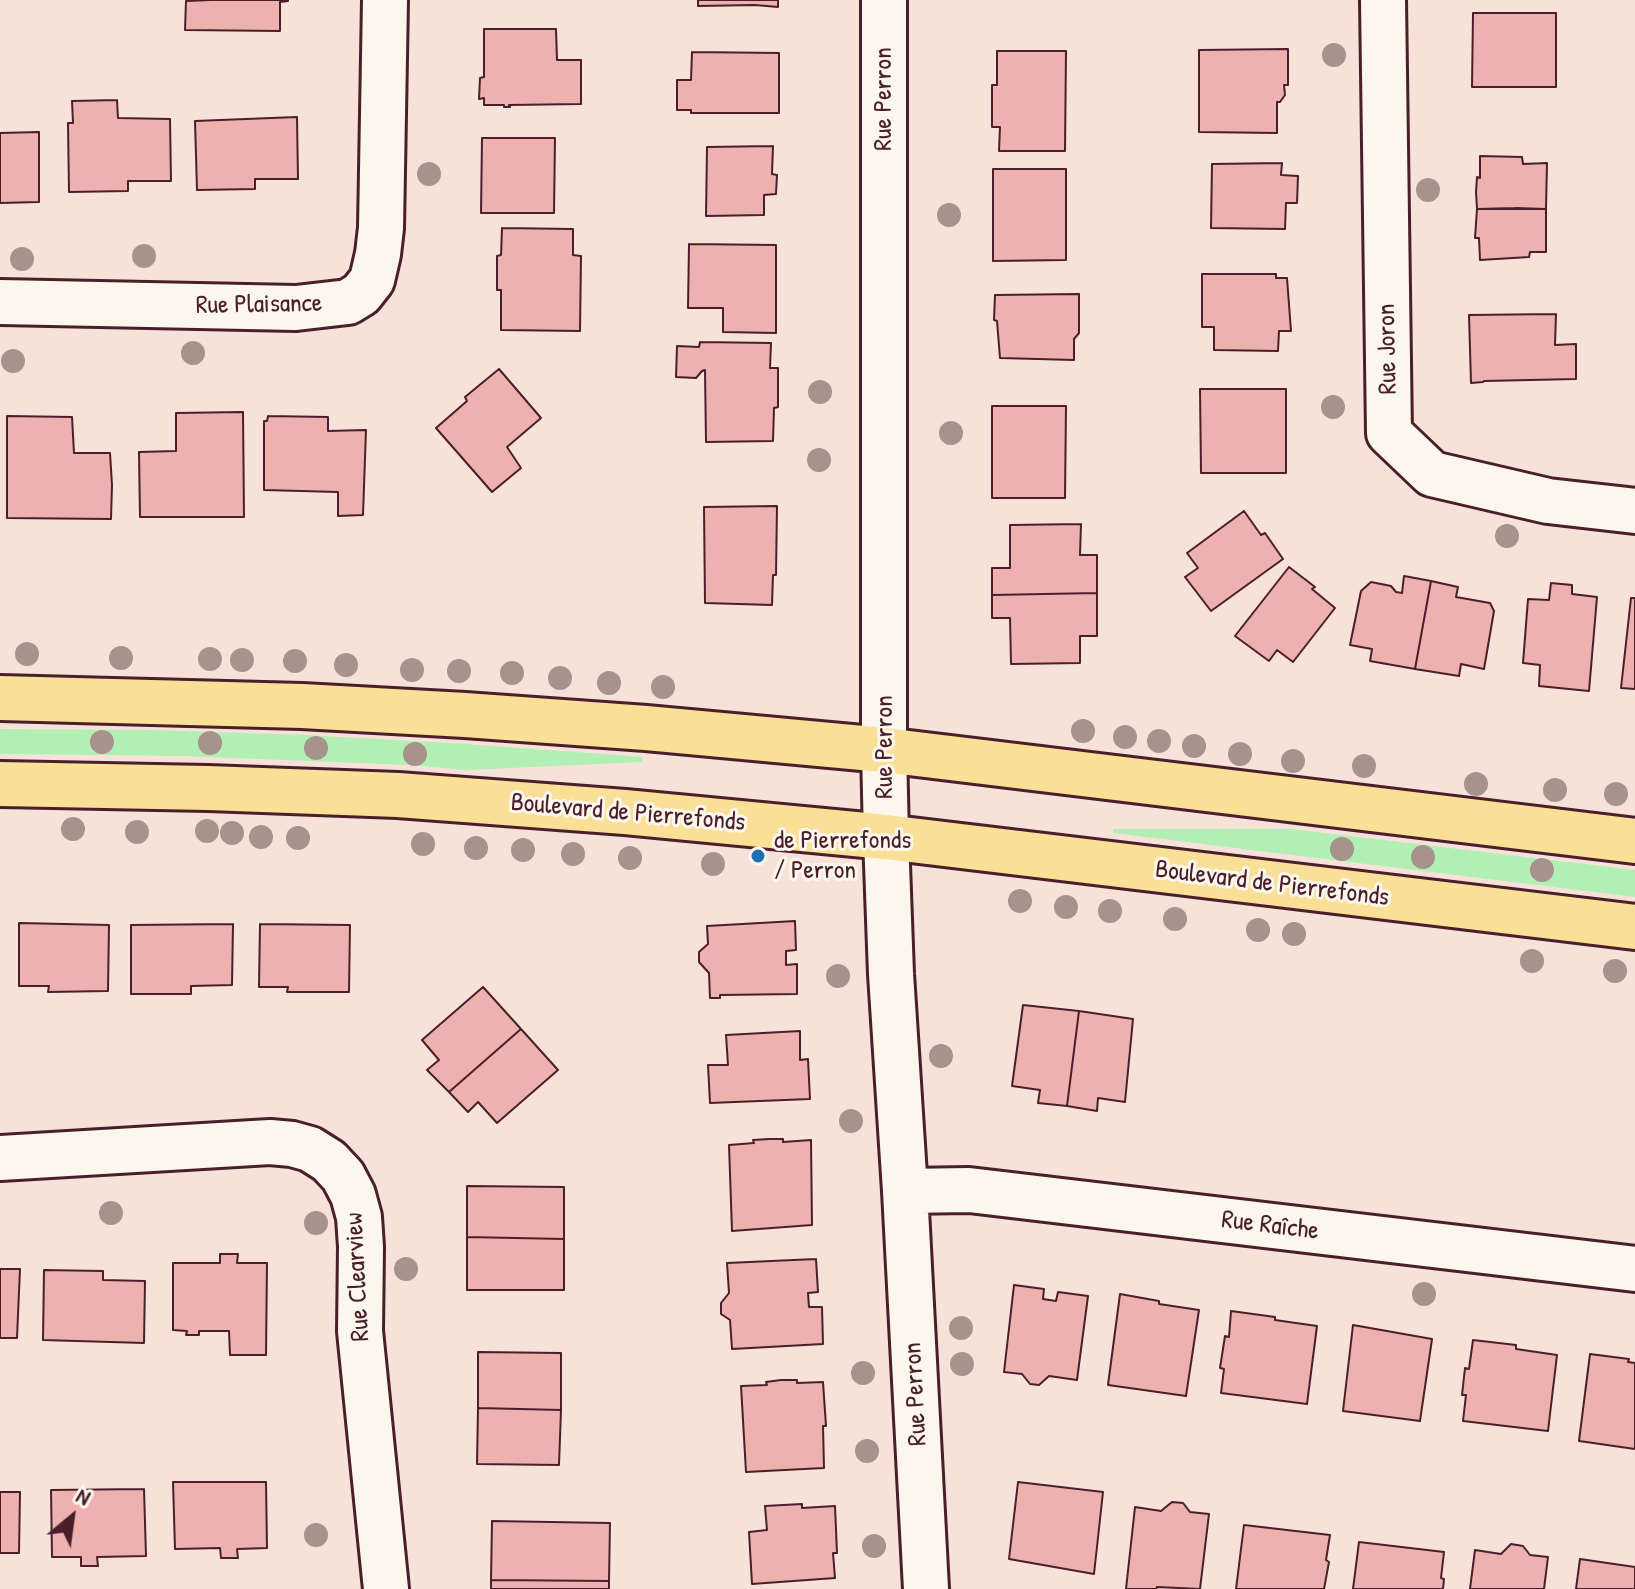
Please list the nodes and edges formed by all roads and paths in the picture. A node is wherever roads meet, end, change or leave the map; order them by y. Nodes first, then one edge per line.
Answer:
1 (385, 0) edge
2 (884, 0) edge
3 (1383, 0) edge
4 (0, 302) edge
5 (1635, 511) edge
6 (0, 698) edge
7 (884, 750) junction
8 (0, 784) edge
9 (886, 837) junction
10 (1635, 841) edge
11 (1635, 927) edge
12 (0, 1158) edge
13 (905, 1191) junction
14 (1635, 1269) edge
15 (386, 1589) edge
16 (926, 1589) edge

1 - 4 street, Rue Plaisance
2 - 7 street, Rue Perron
3 - 5 street, Rue Joron
6 - 7 main road
7 - 9 street, Rue Perron
7 - 10 main road
8 - 9 main road, Boulevard de Pierrefonds
9 - 11 main road, Boulevard de Pierrefonds
9 - 13 street, Rue Perron
12 - 15 street, Rue Clearview
13 - 14 street, Rue Raîche
13 - 16 street, Rue Perron

